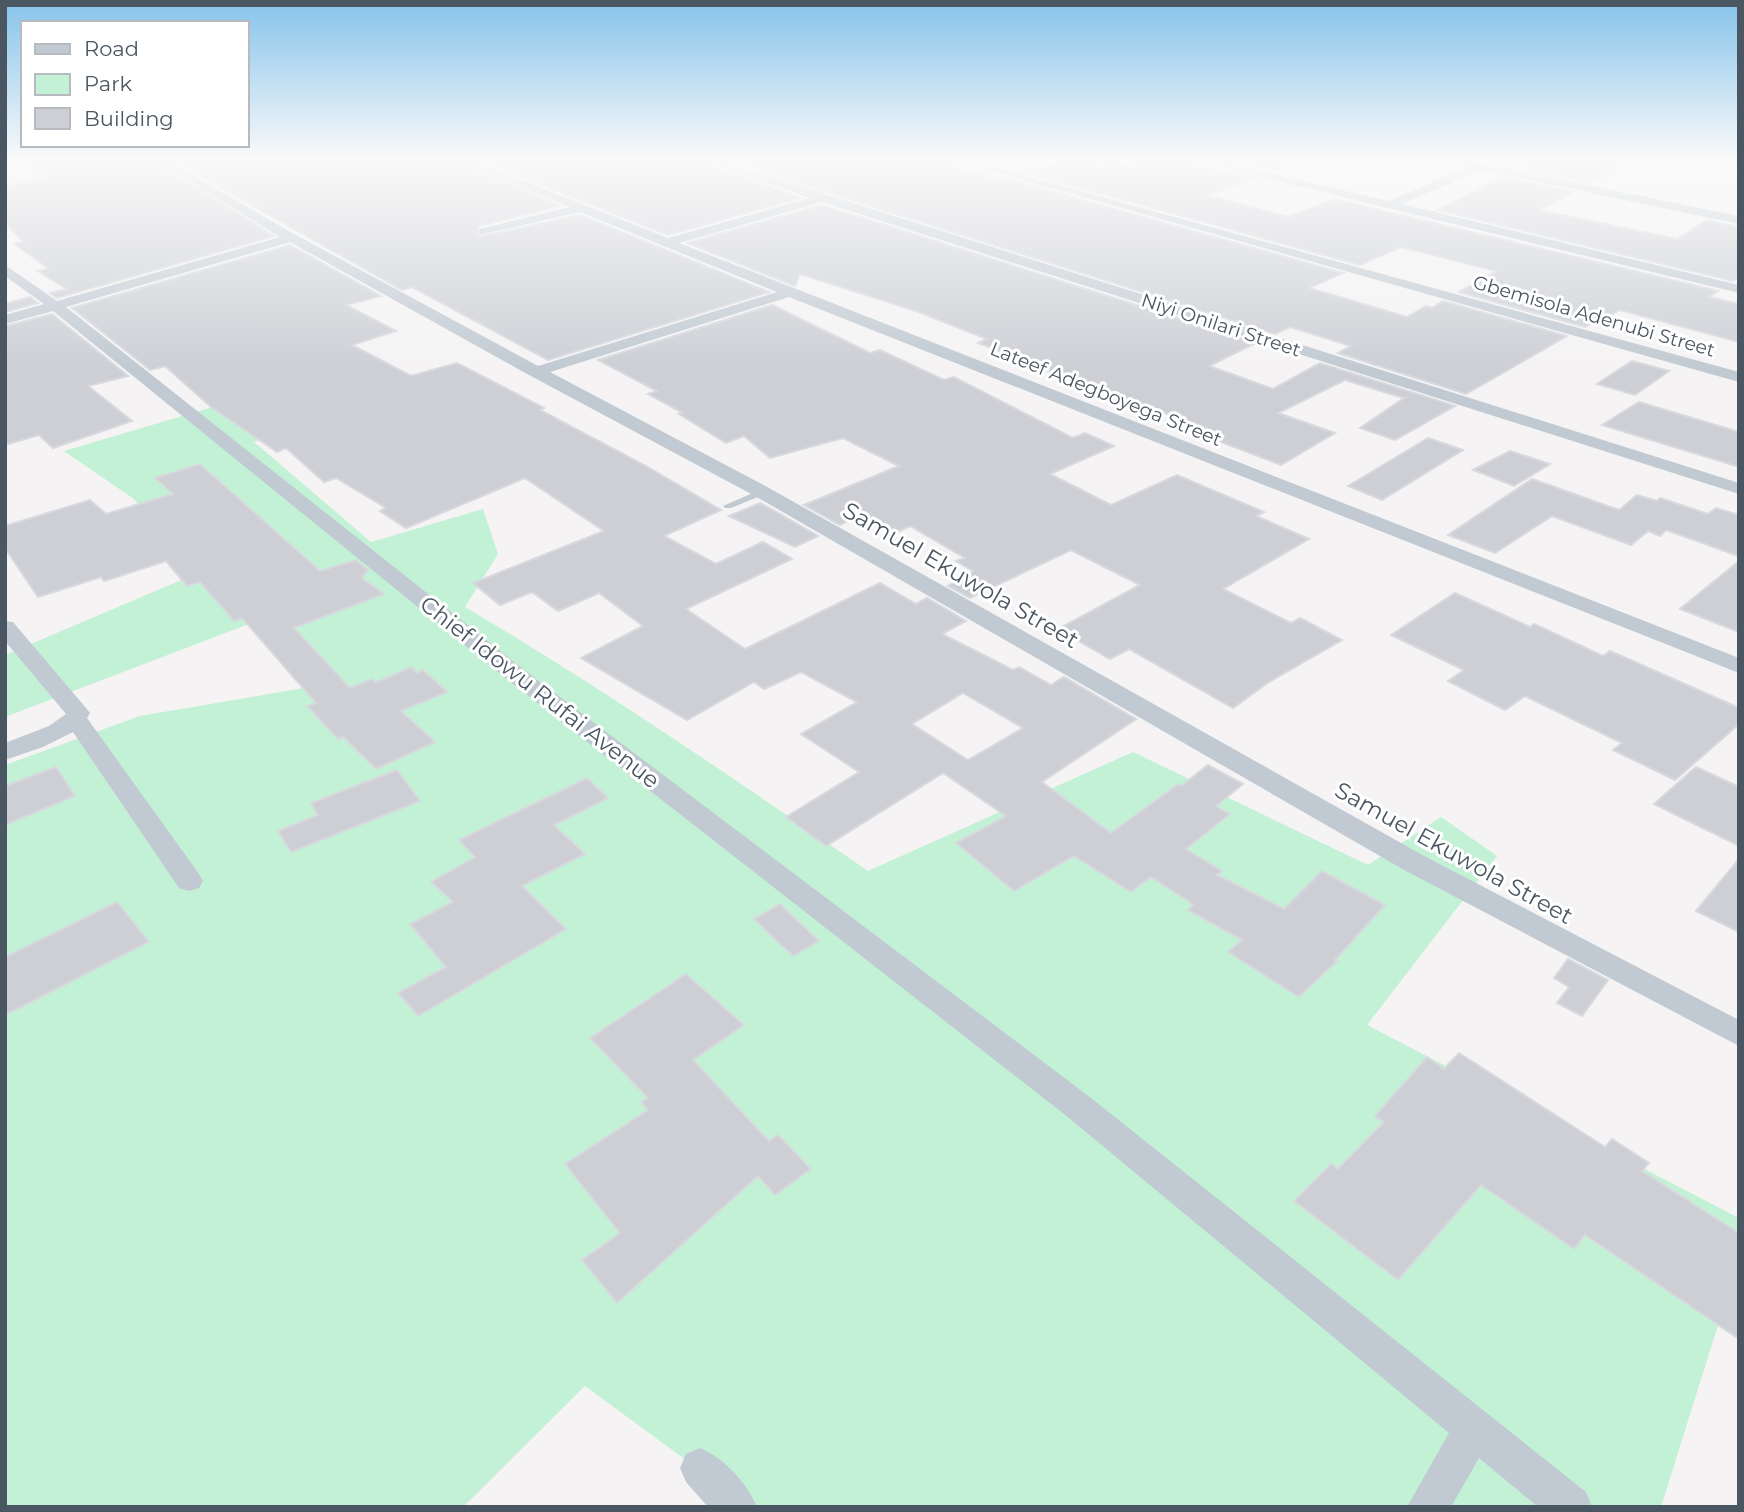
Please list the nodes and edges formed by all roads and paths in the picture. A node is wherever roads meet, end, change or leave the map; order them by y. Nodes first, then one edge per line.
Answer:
1 (278, 230) edge
2 (493, 230) edge
3 (636, 230) edge
4 (712, 230) edge
5 (921, 230) edge
6 (1208, 230) edge
7 (1492, 230) edge
8 (483, 232) dead end
9 (291, 238) junction
10 (668, 242) junction
11 (5, 269) edge
12 (1739, 289) edge
13 (790, 292) junction
14 (57, 307) junction
15 (5, 320) edge
16 (534, 372) junction
17 (1739, 377) edge
18 (1739, 489) edge
19 (762, 492) junction
20 (728, 506) dead end
21 (5, 627) edge
22 (1739, 666) edge
23 (77, 716) junction
24 (5, 752) edge
25 (189, 881) dead end
26 (1739, 1034) edge
27 (1474, 1428) junction
28 (700, 1468) dead end
29 (736, 1507) edge
30 (1428, 1507) edge
31 (1571, 1507) edge

1 - 9 street, Samuel Ekuwola Street
2 - 8 street
3 - 10 street, Lateef Adegboyega Street
4 - 10 street
5 - 18 street, Niyi Onilari Street
6 - 17 street, Gbemisola Adenubi Street
7 - 12 street
9 - 14 street
9 - 16 street, Samuel Ekuwola Street
10 - 13 street, Lateef Adegboyega Street
11 - 14 street, Chief Idowu Rufai Avenue
13 - 16 street
13 - 22 street, Lateef Adegboyega Street
14 - 15 street
14 - 27 street, Chief Idowu Rufai Avenue
16 - 19 street, Samuel Ekuwola Street
19 - 20 lane
19 - 26 street, Samuel Ekuwola Street
21 - 23 street
23 - 24 street
23 - 25 street
27 - 30 street
27 - 31 street, Chief Idowu Rufai Avenue
28 - 29 street

